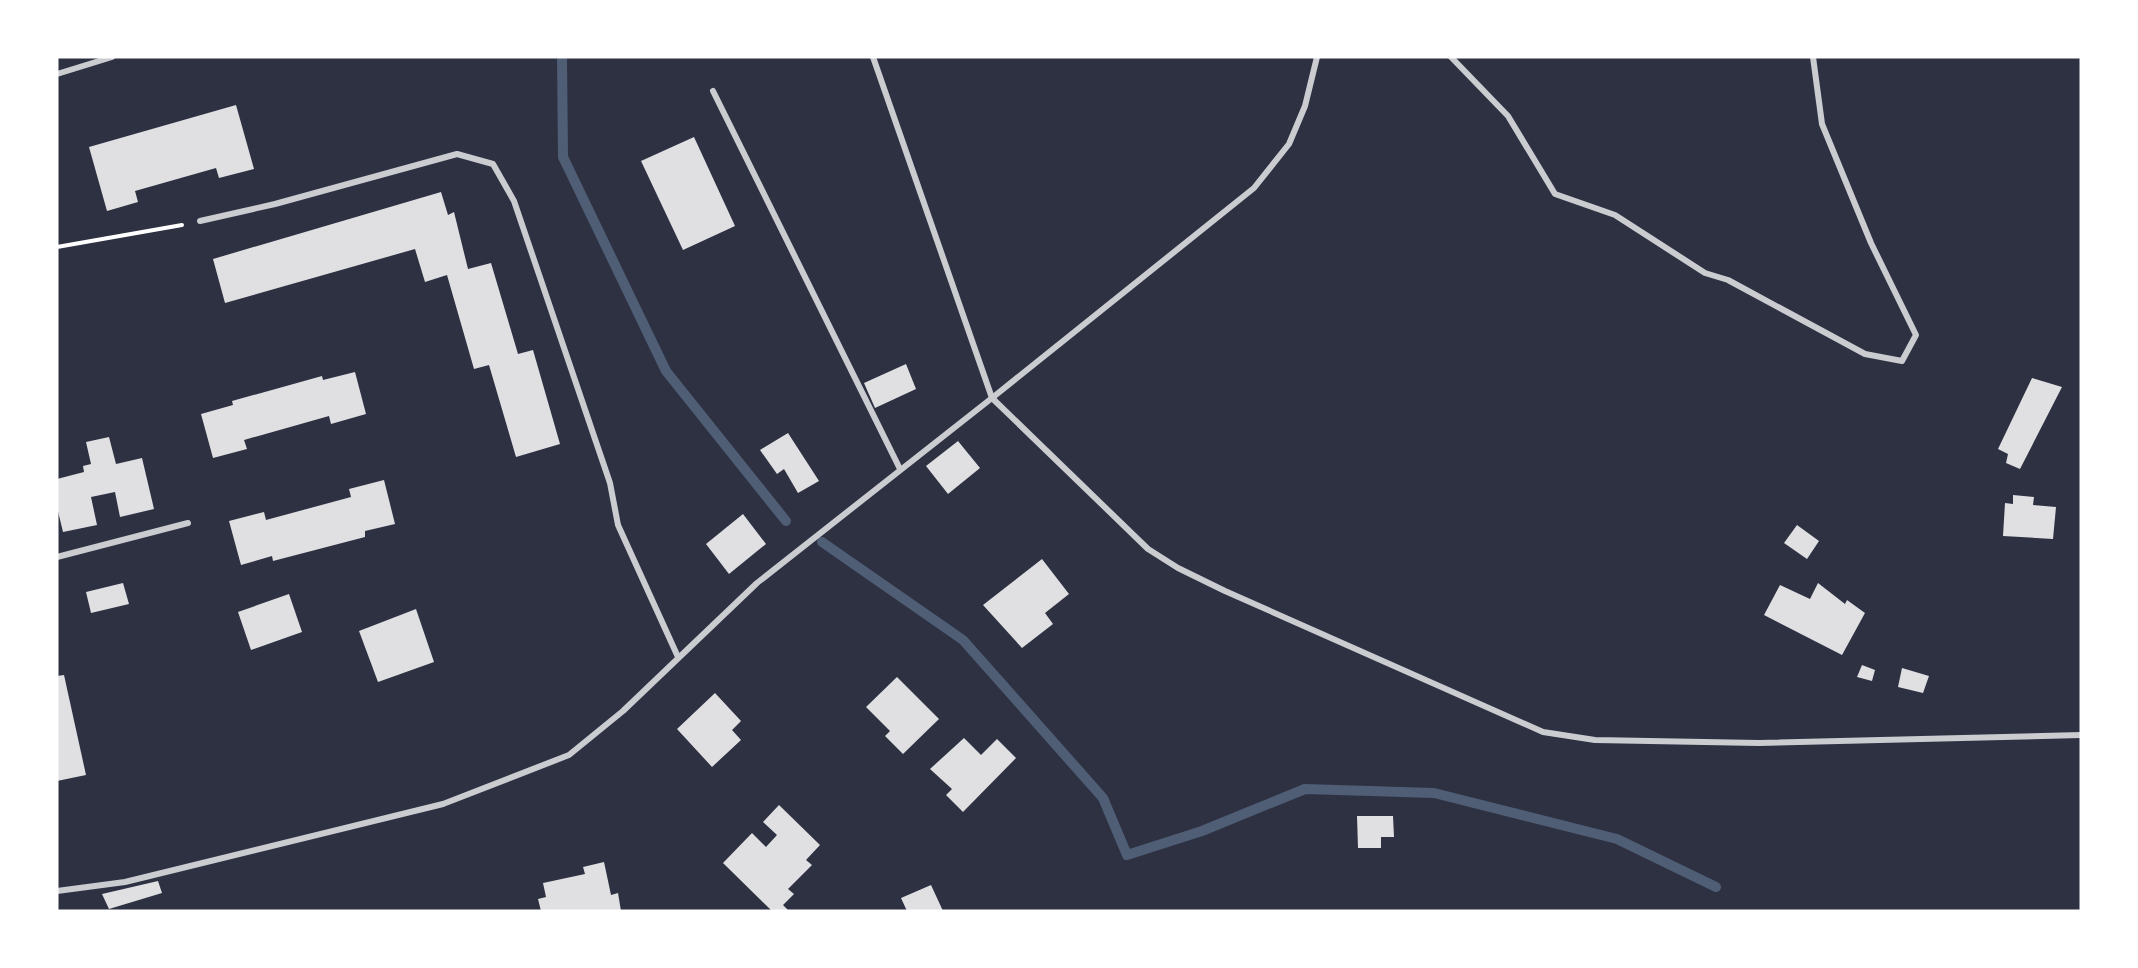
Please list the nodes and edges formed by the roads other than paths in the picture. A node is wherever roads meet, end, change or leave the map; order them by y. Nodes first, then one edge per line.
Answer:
1 (112, 57) edge
2 (873, 57) edge
3 (1317, 57) edge
4 (1450, 57) edge
5 (1813, 57) edge
6 (57, 74) edge
7 (713, 91) dead end
8 (200, 221) road end
9 (992, 398) junction
10 (900, 470) junction
11 (188, 523) dead end
12 (57, 557) edge
13 (678, 657) junction
14 (2081, 735) edge
15 (57, 891) edge

1 - 6 street
2 - 9 street
3 - 9 street
4 - 5 street
7 - 10 street
8 - 13 street
9 - 10 street
9 - 14 street
10 - 13 street
11 - 12 street
13 - 15 street

